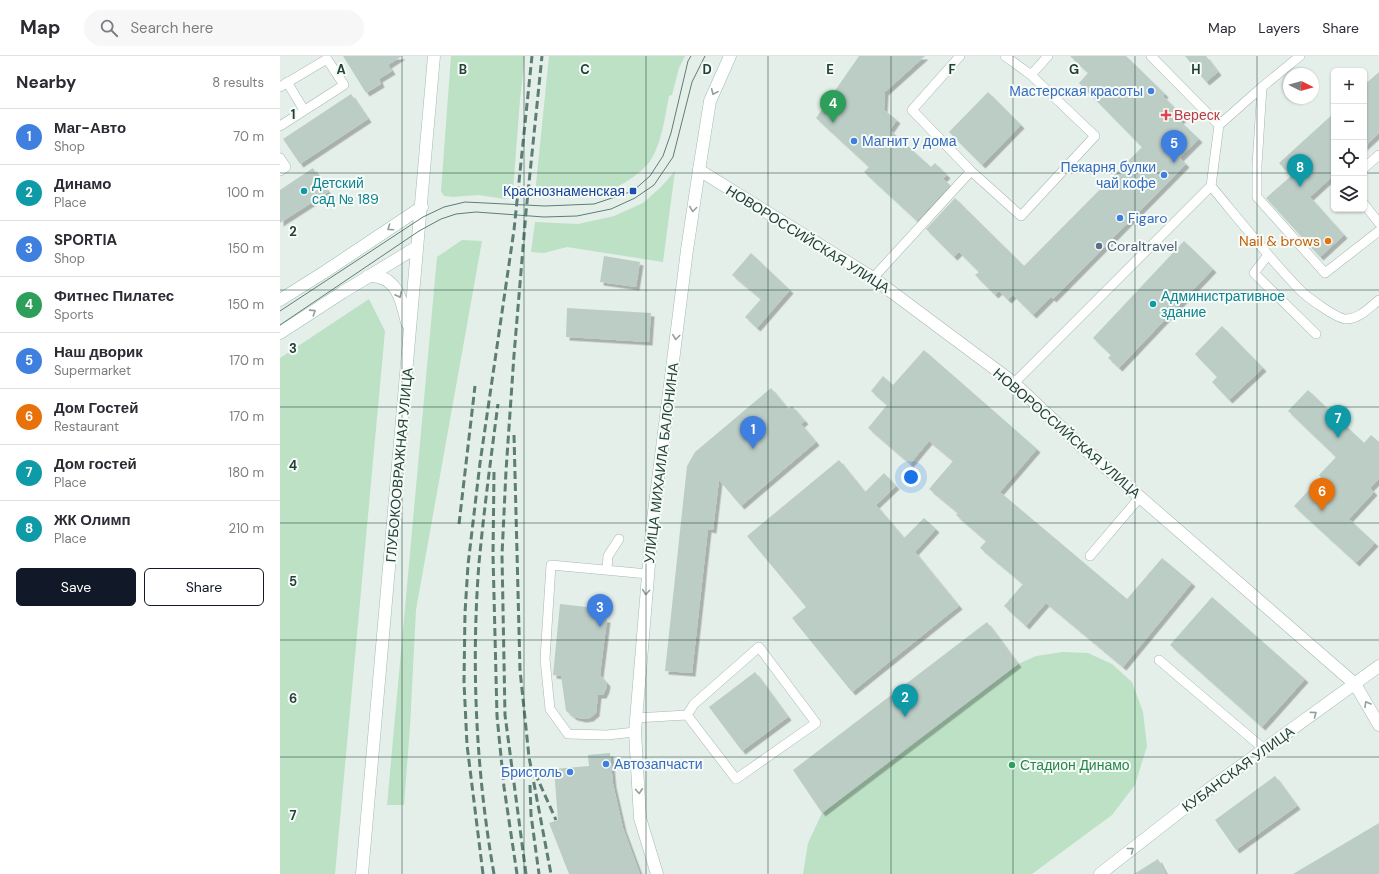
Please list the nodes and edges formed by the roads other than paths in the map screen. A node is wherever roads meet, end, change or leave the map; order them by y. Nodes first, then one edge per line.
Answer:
1 (434, 56) edge
2 (730, 56) edge
3 (960, 56) edge
4 (1005, 56) edge
5 (1048, 56) edge
6 (1151, 56) edge
7 (1300, 56) edge
8 (1031, 75) junction
9 (284, 84) edge
10 (1262, 87) junction
11 (304, 110) junction
12 (1219, 125) junction
13 (280, 126) edge
14 (1379, 155) edge
15 (280, 158) edge
16 (1367, 165) edge
17 (280, 170) edge
18 (699, 170) junction
19 (971, 171) junction
20 (1211, 186) junction
21 (422, 207) junction
22 (1367, 208) edge
23 (1379, 223) edge
24 (1379, 230) edge
25 (417, 247) junction
26 (1268, 254) junction
27 (368, 276) junction
28 (873, 278) junction
29 (280, 300) edge
30 (1379, 300) edge
31 (280, 333) edge
32 (1316, 334) dead end
33 (410, 338) junction
34 (1014, 383) junction
35 (1140, 497) junction
36 (619, 539) dead end
37 (1090, 556) dead end
38 (607, 570) junction
39 (648, 574) junction
40 (1159, 660) dead end
41 (1379, 666) edge
42 (1355, 684) junction
43 (687, 715) junction
44 (636, 718) junction
45 (1379, 725) edge
46 (635, 732) junction
47 (1264, 749) junction
48 (362, 874) edge
49 (657, 874) edge
50 (1100, 874) edge

1 - 21 main road, ГЛУБОКООВРАЖНАЯ УЛИЦА
2 -> 18 main road, УЛИЦА МИХАИЛА БАЛОНИНА
3 - 19 lane
4 - 8 lane
5 - 8 lane
6 - 12 lane
7 - 10 lane
8 - 19 lane
9 - 11 lane
9 - 11 lane
10 - 12 lane
10 - 24 lane
11 - 13 lane
12 - 20 lane
14 - 16 lane
15 - 17 lane
18 - 28 main road, НОВОРОССИЙСКАЯ УЛИЦА
18 -> 39 main road, УЛИЦА МИХАИЛА БАЛОНИНА
19 - 28 lane
20 - 26 lane
20 - 34 lane
21 - 25 main road, ГЛУБОКООВРАЖНАЯ УЛИЦА
21 -> 29 main road
22 - 23 lane
25 - 27 main road
25 - 33 main road, ГЛУБОКООВРАЖНАЯ УЛИЦА
26 - 30 lane
26 - 32 lane
31 -> 27 main road
27 -> 33 main road
28 - 34 main road, НОВОРОССИЙСКАЯ УЛИЦА
33 - 48 main road, ГЛУБОКООВРАЖНАЯ УЛИЦА
34 - 35 main road, НОВОРОССИЙСКАЯ УЛИЦА
35 - 37 lane
35 - 42 main road, НОВОРОССИЙСКАЯ УЛИЦА
36 - 38 lane
38 - 39 lane
38 - 46 lane
39 -> 44 main road, УЛИЦА МИХАИЛА БАЛОНИНА
40 - 47 lane
41 - 42 main road, КУБАНСКАЯ УЛИЦА
45 -> 42 main road, НОВОРОССИЙСКАЯ УЛИЦА
47 -> 42 main road, КУБАНСКАЯ УЛИЦА
43 - 43 lane
43 - 44 lane
44 - 46 main road, УЛИЦА МИХАИЛА БАЛОНИНА
46 -> 49 main road, УЛИЦА МИХАИЛА БАЛОНИНА
50 -> 47 main road, КУБАНСКАЯ УЛИЦА

